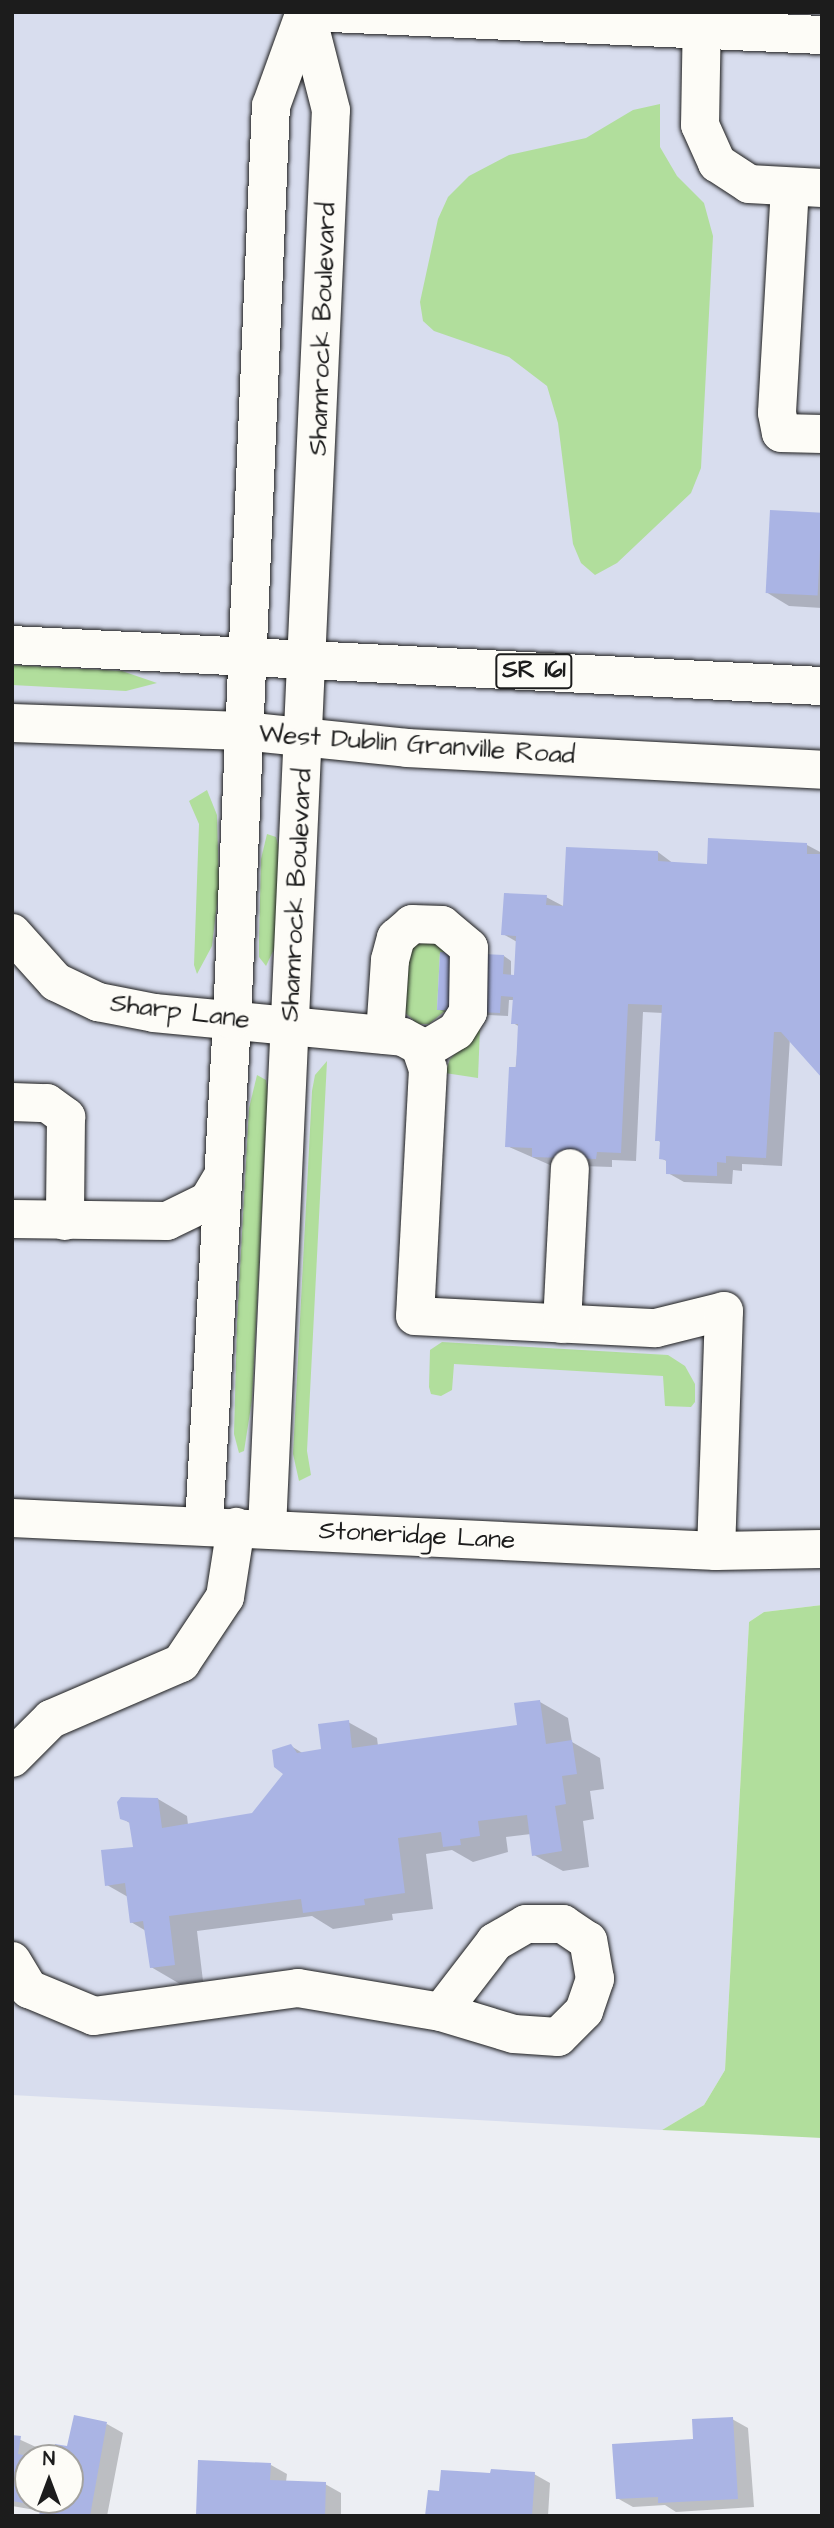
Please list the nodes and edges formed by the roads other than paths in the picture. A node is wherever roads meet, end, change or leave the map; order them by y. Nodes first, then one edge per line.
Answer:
1 (309, 12) edge
2 (702, 20) edge
3 (822, 35) edge
4 (806, 188) edge
5 (822, 434) edge
6 (12, 645) edge
7 (245, 657) junction
8 (309, 660) junction
9 (822, 686) edge
10 (12, 723) edge
11 (243, 732) junction
12 (304, 738) junction
13 (822, 770) edge
14 (12, 933) edge
15 (232, 1020) junction
16 (291, 1025) junction
17 (385, 1035) junction
18 (424, 1051) junction
19 (12, 1102) edge
20 (570, 1168) dead end
21 (223, 1175) junction
22 (12, 1220) edge
23 (65, 1221) junction
24 (562, 1324) junction
25 (12, 1518) edge
26 (236, 1527) junction
27 (822, 1549) edge
28 (716, 1551) junction
29 (12, 1758) edge
30 (12, 1961) edge
31 (441, 2012) dead end

1 - 2 street
2 - 3 street
2 - 4 street
4 - 5 street
6 - 7 street, SR 161
7 - 8 street, SR 161
7 - 8 street, Shamrock Boulevard
7 - 11 street, Shamrock Boulevard
8 - 9 street, SR 161
8 - 12 street, Shamrock Boulevard
10 - 11 street, West Dublin Granville Road
11 - 12 street, West Dublin Granville Road
11 - 15 street, Shamrock Boulevard
12 - 13 street, West Dublin Granville Road
12 - 16 street, Shamrock Boulevard
14 - 15 street, Sharp Lane
15 - 16 street, Sharp Lane
15 - 21 street, Shamrock Boulevard
16 - 17 street, Sharp Lane
16 - 26 street, Shamrock Boulevard
17 - 18 street, Sharp Lane
17 - 18 street
18 - 24 street
19 - 23 street
20 - 24 street
21 - 23 street
21 - 26 street, Shamrock Boulevard
22 - 23 street
24 - 28 street
25 - 26 street, Stoneridge Lane
26 - 28 street, Stoneridge Lane
26 - 29 street
27 - 28 street, Stoneridge Lane
30 - 31 street

